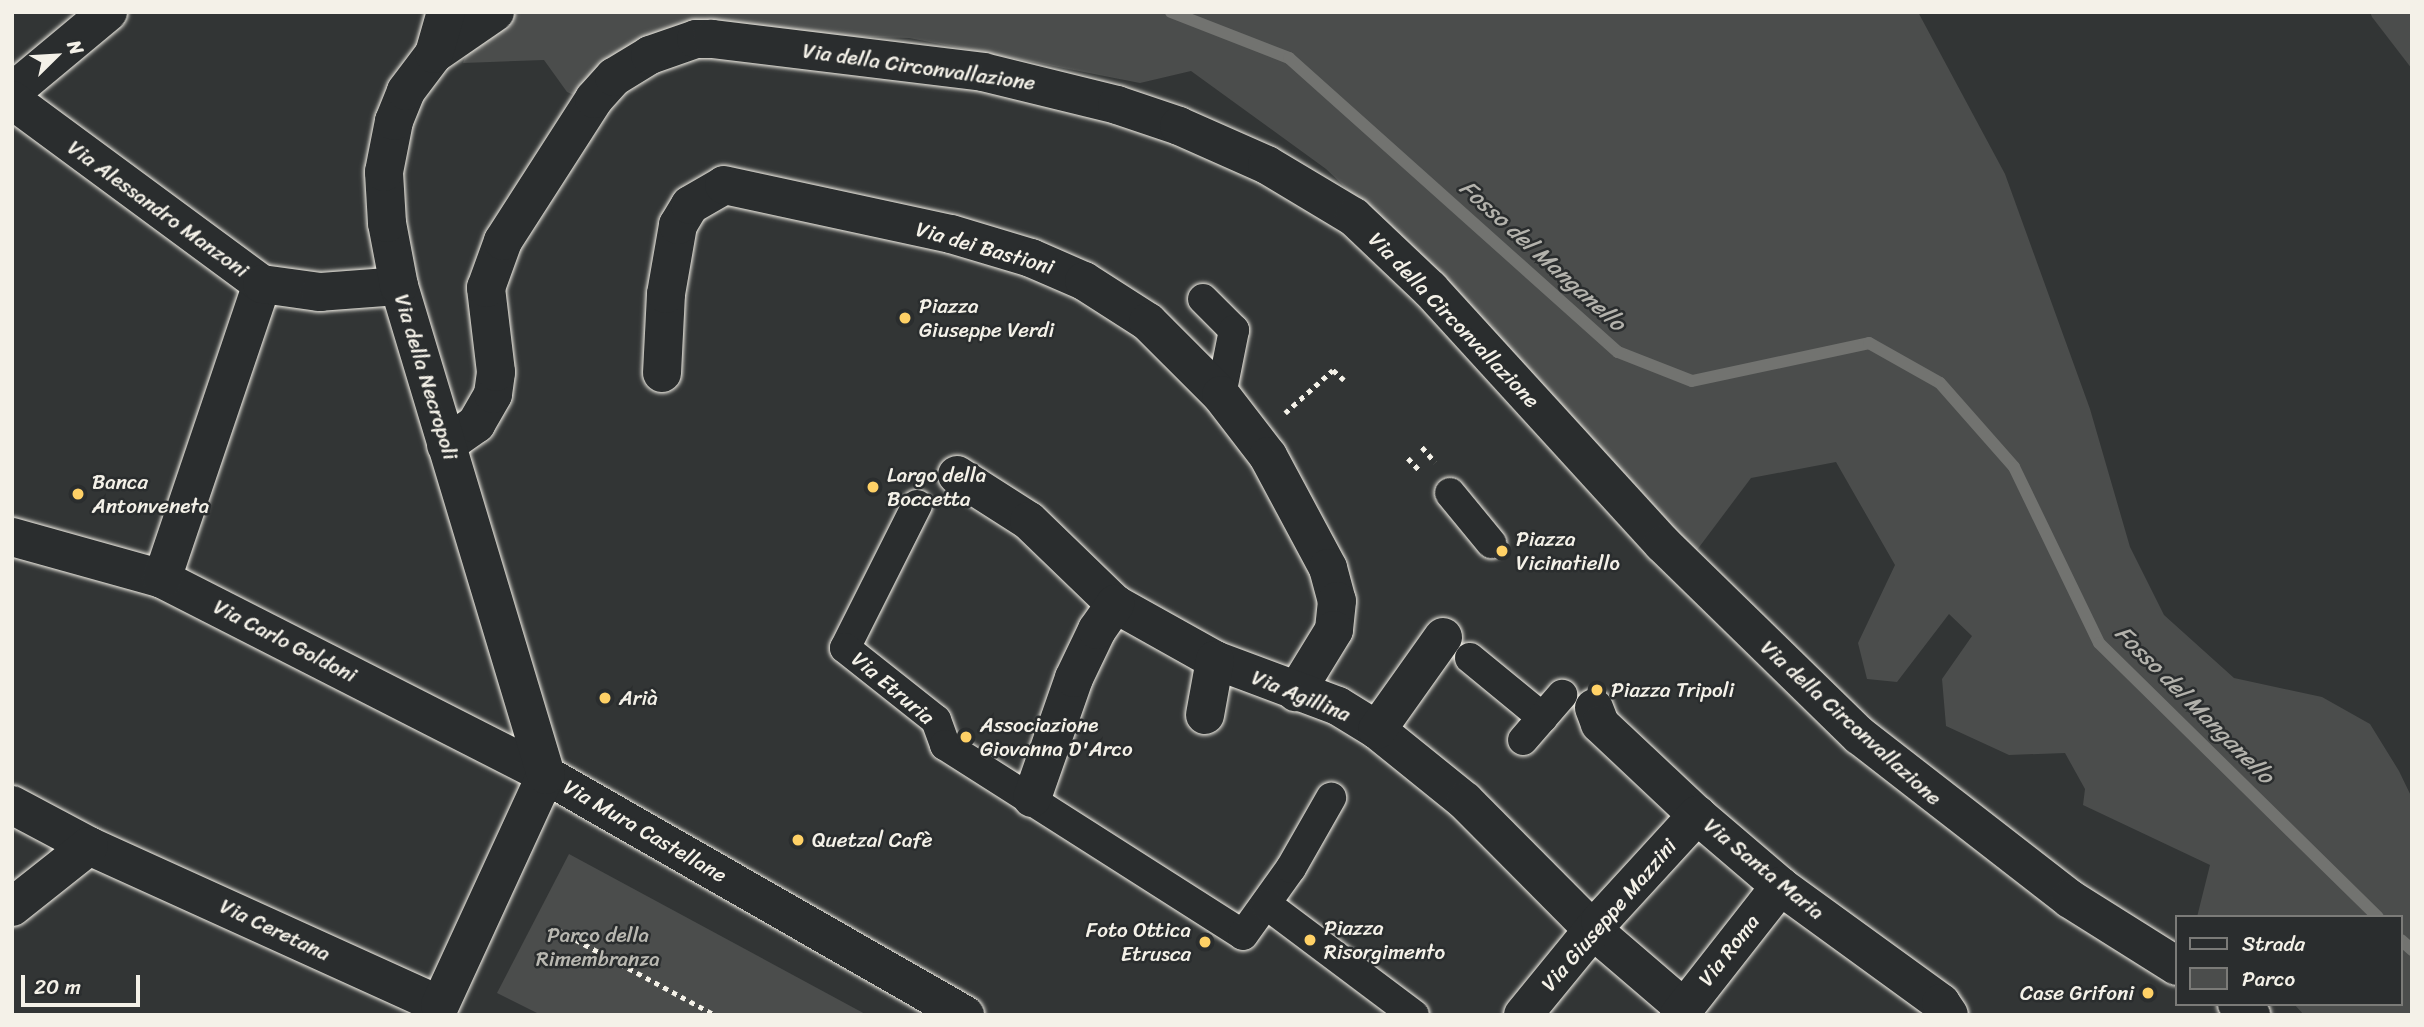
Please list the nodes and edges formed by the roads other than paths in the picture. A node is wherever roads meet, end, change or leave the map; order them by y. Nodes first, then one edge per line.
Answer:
1 (108, 12) edge
2 (446, 12) edge
3 (495, 12) edge
4 (434, 54) junction
5 (12, 92) edge
6 (12, 100) edge
7 (262, 284) junction
8 (398, 286) junction
9 (1203, 299) dead end
10 (662, 373) dead end
11 (1221, 395) junction
12 (446, 446) junction
13 (957, 475) dead end
14 (1450, 493) dead end
15 (917, 505) dead end
16 (12, 537) edge
17 (1491, 543) dead end
18 (162, 579) junction
19 (1115, 604) junction
20 (1456, 647) joint
21 (1215, 660) junction
22 (1296, 692) junction
23 (1578, 702) joint
24 (1205, 715) dead end
25 (1377, 730) junction
26 (546, 775) junction
27 (1032, 798) junction
28 (1331, 798) dead end
29 (12, 805) edge
30 (1697, 815) junction
31 (89, 846) junction
32 (1780, 886) junction
33 (1266, 904) junction
34 (12, 907) edge
35 (1593, 930) junction
36 (2176, 965) edge
37 (450, 1010) edge
38 (1681, 1011) edge
39 (965, 1015) edge
40 (1414, 1015) edge
41 (1523, 1015) edge
42 (1949, 1015) edge

1 - 5 street
2 - 4 street
3 - 4 street, Via della Necropoli
4 - 8 street, Via della Necropoli
6 - 7 street, Via Alessandro Manzoni
7 - 8 street, Via Alessandro Manzoni
7 - 18 street
8 - 12 street, Via della Necropoli
9 - 11 street
10 - 11 street, Via dei Bastioni
11 - 22 street, Via dei Bastioni
12 - 26 street, Via della Necropoli
12 - 36 street, Via della Circonvallazione
13 - 19 street, Via Agillina
14 - 17 street
15 - 27 street, Via Etruria
16 - 18 street, Via Carlo Goldoni
18 - 26 street, Via Carlo Goldoni
19 - 21 street, Via Agillina
19 - 27 street
20 - 23 street
20 - 25 street
21 - 22 street, Via Agillina
21 - 24 street
22 - 25 street, Via Agillina
23 - 30 street, Via Santa Maria
25 - 35 street, Via Agillina
26 - 37 street, Via Mura Castellane
26 - 39 street, Via Mura Castellane
27 - 33 street, Via Etruria
28 - 33 street
29 - 31 street, Via Ceretana
30 - 32 street, Via Santa Maria
30 - 35 street, Via Giuseppe Mazzini
31 - 34 street
31 - 37 street, Via Ceretana
32 - 38 street, Via Roma
32 - 42 street, Via Santa Maria
33 - 40 street
35 - 38 street, Via Agillina
35 - 41 street, Via Giuseppe Mazzini

